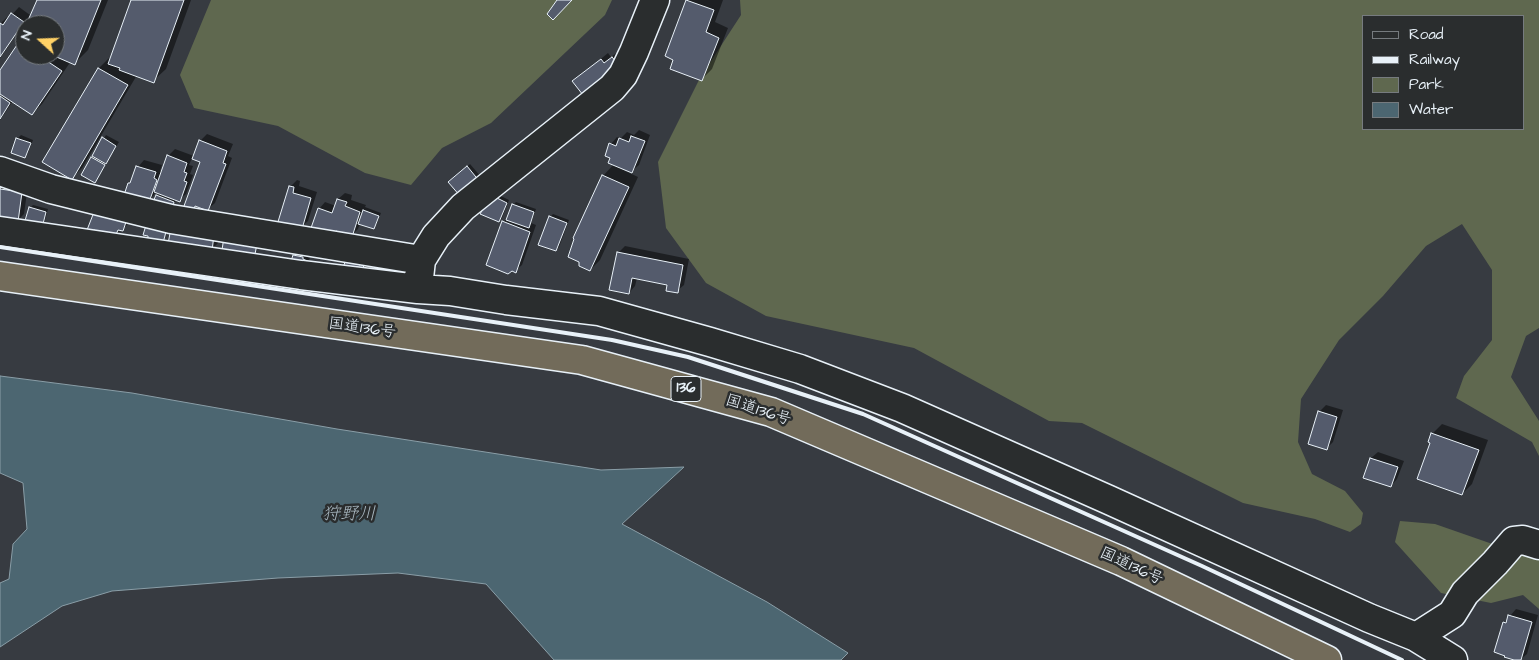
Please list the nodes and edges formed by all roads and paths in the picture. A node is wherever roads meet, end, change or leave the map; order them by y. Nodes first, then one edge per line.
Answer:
1 (655, 0) edge
2 (0, 171) edge
3 (0, 231) edge
4 (421, 260) junction
5 (0, 276) edge
6 (418, 289) junction
7 (1539, 545) edge
8 (1416, 637) junction
9 (1327, 660) edge
10 (1453, 660) edge

1 - 4 street
2 - 4 street
3 - 6 street
4 - 6 street
5 - 9 highway, 国道136号 / 136
6 - 8 street
7 - 8 street
8 - 10 street

